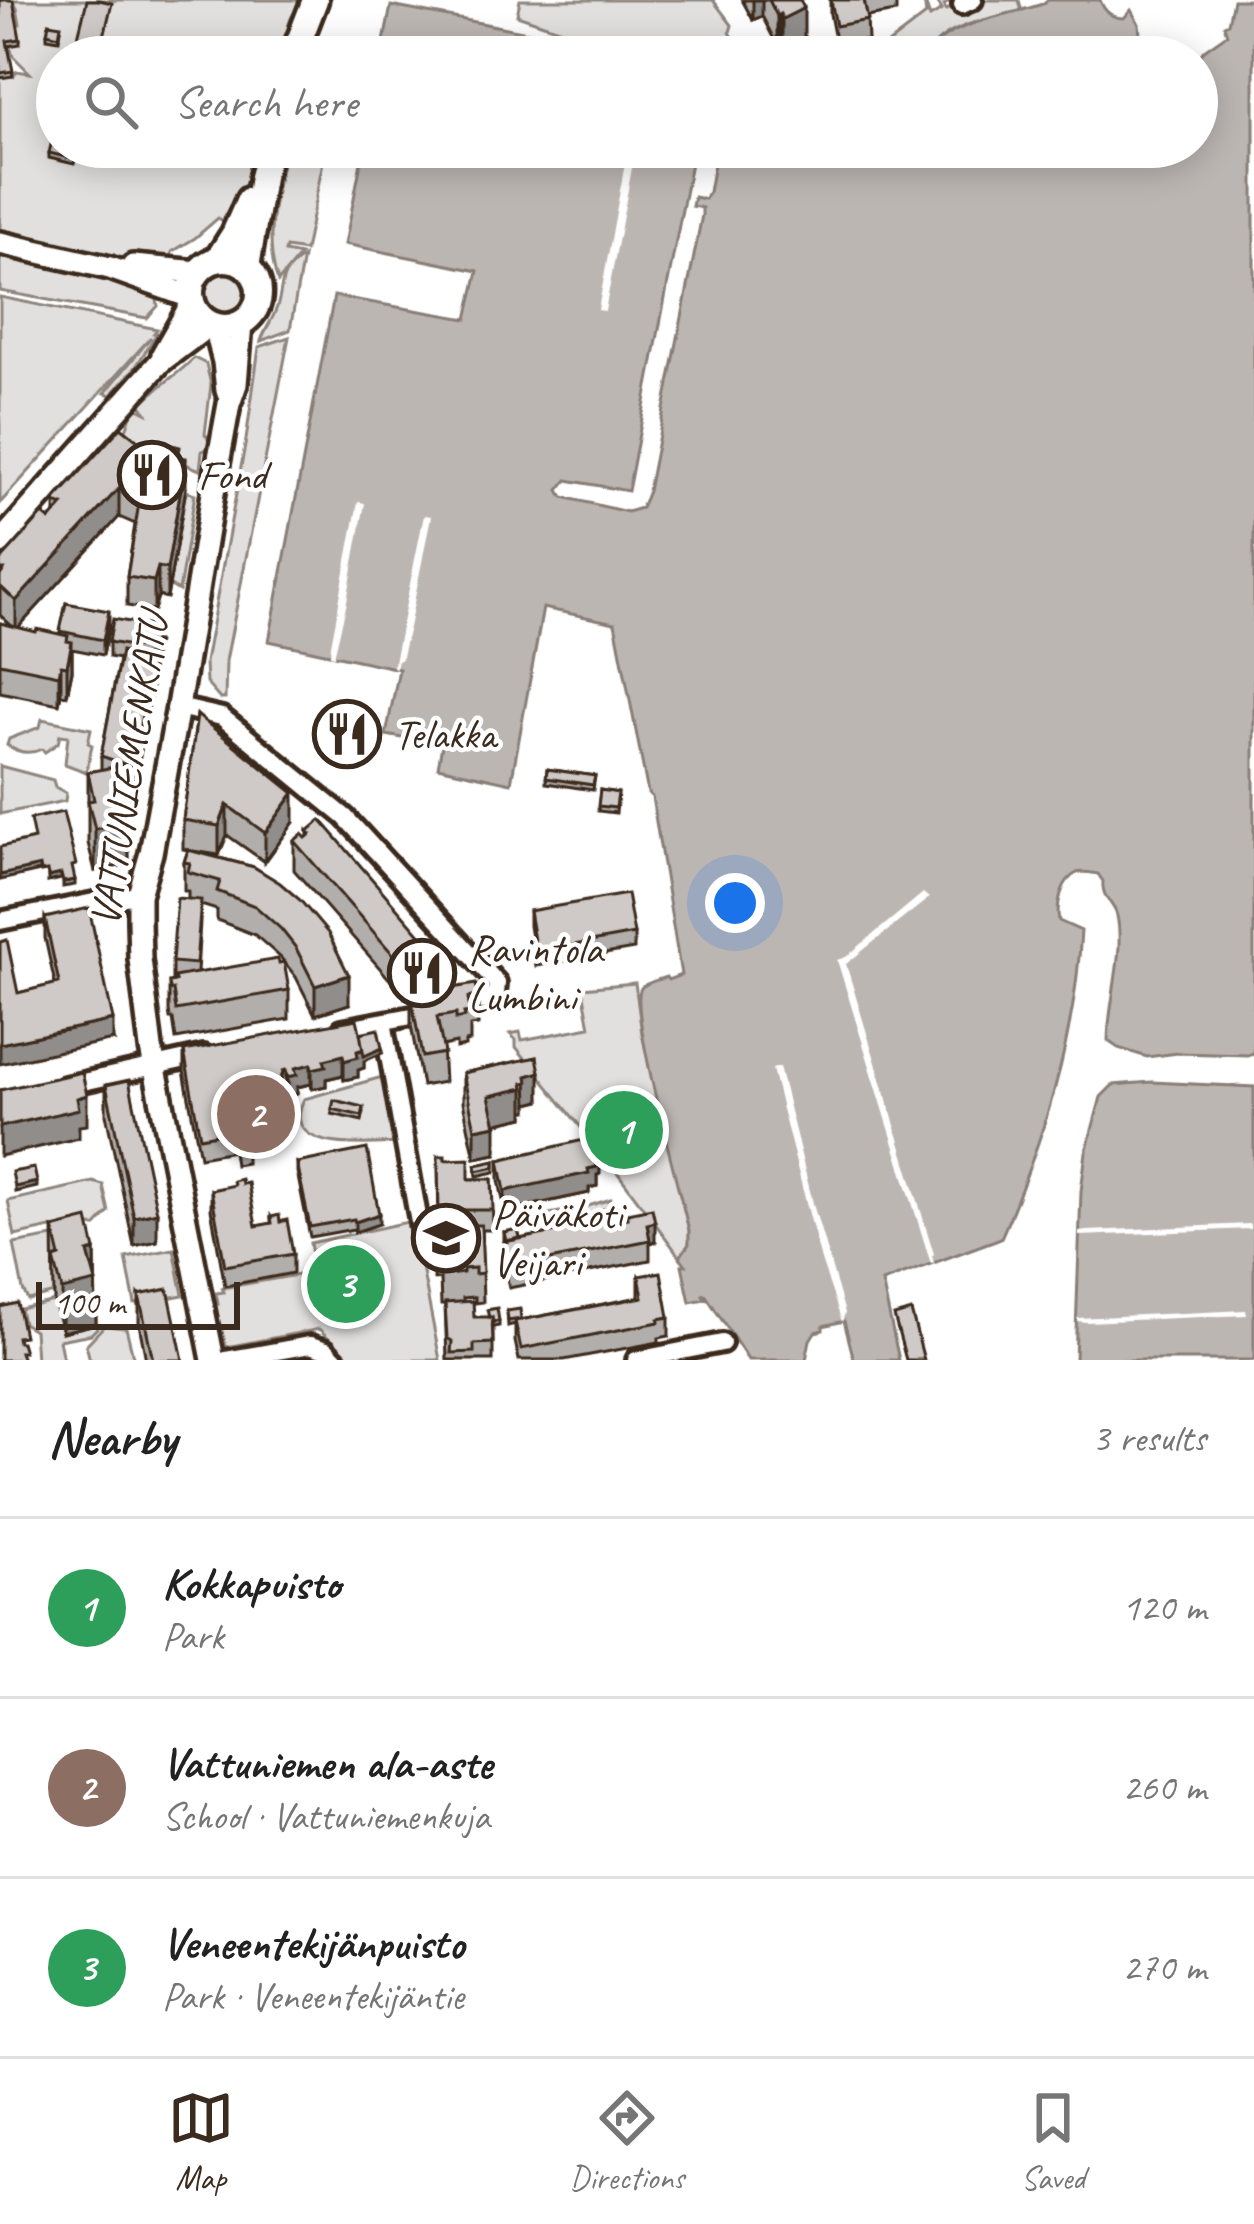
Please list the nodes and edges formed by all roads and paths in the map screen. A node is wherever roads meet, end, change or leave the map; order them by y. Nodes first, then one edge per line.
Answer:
1 (315, 0) edge
2 (301, 36) edge
3 (264, 168) edge
4 (262, 177) junction
5 (0, 243) edge
6 (247, 267) junction
7 (200, 283) junction
8 (241, 323) junction
9 (213, 325) junction
10 (160, 361) junction
11 (229, 404) junction
12 (0, 544) edge
13 (178, 707) junction
14 (140, 895) junction
15 (0, 921) edge
16 (383, 1022) junction
17 (326, 1032) edge
18 (214, 1053) edge
19 (154, 1065) junction
20 (42, 1091) edge
21 (422, 1238) dead end
22 (722, 1343) dead end
23 (212, 1360) edge
24 (226, 1360) edge
25 (337, 1360) edge
26 (636, 1360) edge

1 - 2 main road
3 - 4 main road
4 - 6 main road
4 - 7 main road
5 - 7 street
6 - 7 main road
6 - 8 main road
7 - 9 main road
7 - 10 street
8 - 9 main road
8 - 11 street, VATTUNIEMENKATU
9 - 10 street
9 - 11 street, VATTUNIEMENKATU
10 - 12 street
11 - 13 street, VATTUNIEMENKATU
13 - 14 street, VATTUNIEMENKATU
13 - 16 street
14 - 15 street
14 - 19 street, VATTUNIEMENKATU
16 - 17 street
16 - 21 street
18 - 19 street
19 - 20 street
19 - 23 street, VATTUNIEMENKATU
22 - 26 street
24 - 25 street

